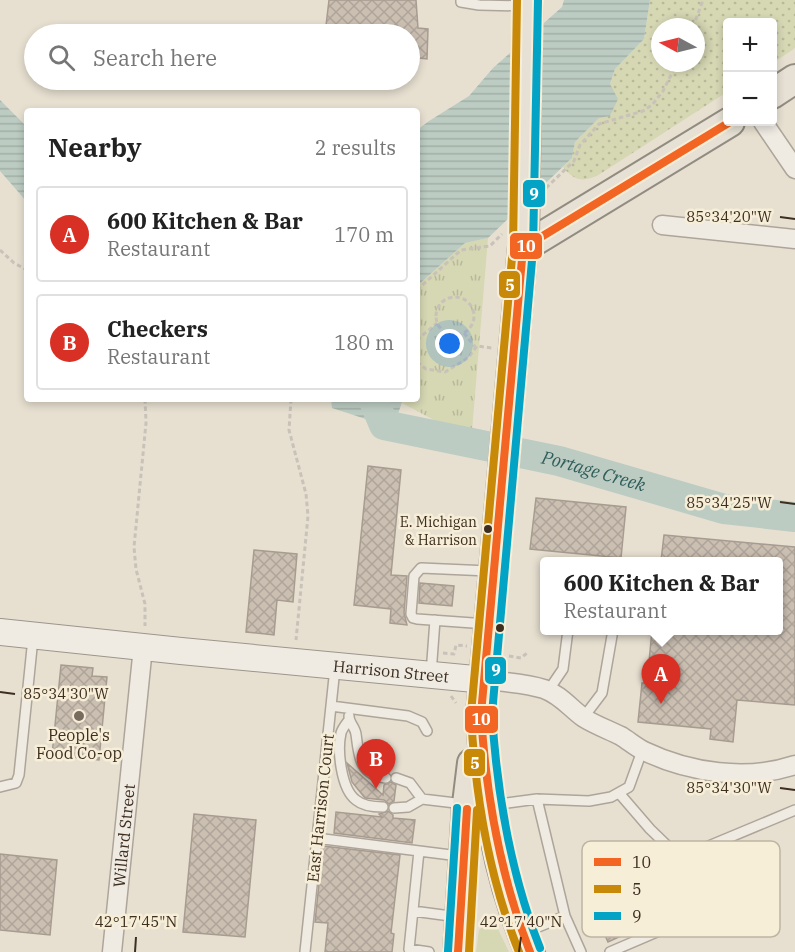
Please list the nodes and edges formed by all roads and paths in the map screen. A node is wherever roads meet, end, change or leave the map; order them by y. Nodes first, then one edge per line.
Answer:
1 (461, 0) edge
2 (703, 0) edge
3 (528, 11) edge
4 (696, 18) edge
5 (672, 72) edge
6 (795, 79) edge
7 (777, 91) edge
8 (630, 116) dead end
9 (723, 126) edge
10 (766, 126) edge
11 (795, 169) edge
12 (662, 225) dead end
13 (795, 239) edge
14 (524, 242) junction
15 (0, 250) edge
16 (24, 268) edge
17 (437, 323) junction
18 (464, 333) junction
19 (420, 337) edge
20 (476, 348) junction
21 (514, 350) junction
22 (420, 364) edge
23 (145, 402) edge
24 (291, 402) edge
25 (494, 572) junction
26 (435, 620) junction
27 (490, 624) junction
28 (0, 632) edge
29 (566, 635) edge
30 (611, 635) edge
31 (33, 636) junction
32 (296, 640) dead end
33 (143, 646) junction
34 (527, 653) dead end
35 (521, 658) dead end
36 (336, 665) junction
37 (431, 674) junction
38 (485, 680) junction
39 (548, 691) junction
40 (451, 699) dead end
41 (331, 706) junction
42 (350, 708) junction
43 (468, 709) junction
44 (583, 718) junction
45 (349, 720) junction
46 (427, 732) dead end
47 (642, 751) junction
48 (795, 765) edge
49 (386, 778) dead end
50 (396, 778) dead end
51 (0, 787) edge
52 (619, 792) junction
53 (422, 799) junction
54 (537, 799) junction
55 (478, 805) junction
56 (383, 807) dead end
57 (394, 808) dead end
58 (795, 810) edge
59 (316, 838) junction
60 (662, 841) edge
61 (721, 841) edge
62 (419, 851) junction
63 (464, 857) junction
64 (413, 911) junction
65 (565, 916) junction
66 (460, 917) junction
67 (645, 937) edge
68 (526, 943) edge
69 (112, 952) edge
70 (305, 952) edge
71 (429, 952) edge
72 (458, 952) edge
73 (580, 952) edge
74 (610, 952) edge

1 - 3 lane
2 - 4 path
3 - 14 main road, bridge
5 - 8 path
6 - 7 main road
9 - 14 main road
10 - 11 street
12 - 13 street
14 - 21 main road
15 - 16 path
17 - 18 path
17 - 18 path
17 - 19 path
18 - 20 path
20 - 21 path
20 - 22 path
21 - 25 main road
23 - 33 path
24 - 32 path
25 - 26 lane
25 - 27 main road
26 - 27 lane
26 - 37 lane
27 - 38 main road
28 - 31 street, Harrison Street
29 - 39 lane
30 - 44 lane
31 - 33 street, Harrison Street
31 - 51 lane
33 - 36 street, Harrison Street
33 - 69 street, Willard Street
34 - 35 path
36 - 37 street, Harrison Street
36 - 41 lane, East Harrison Court
37 - 38 street, Harrison Street
38 - 39 street, Harrison Street
38 - 43 main road
39 - 44 street, Harrison Street
40 - 43 path
41 - 42 lane
41 - 59 lane, East Harrison Court
42 - 45 lane
42 - 46 lane
43 - 55 main road
44 - 47 street, Harrison Street
45 - 49 lane
45 - 56 lane
47 - 48 street, Harrison Street
47 - 52 lane
50 - 53 lane
52 - 54 lane
52 - 60 lane
53 - 55 lane
53 - 57 lane
54 - 55 lane
54 - 65 lane
55 - 63 main road
55 - 68 main road
58 - 61 lane
59 - 62 lane
59 - 70 lane, East Harrison Court
62 - 63 lane
62 - 64 lane
63 - 66 main road
64 - 66 lane
64 - 71 lane
65 - 68 lane
65 - 73 lane
66 - 72 main road
67 - 74 lane

